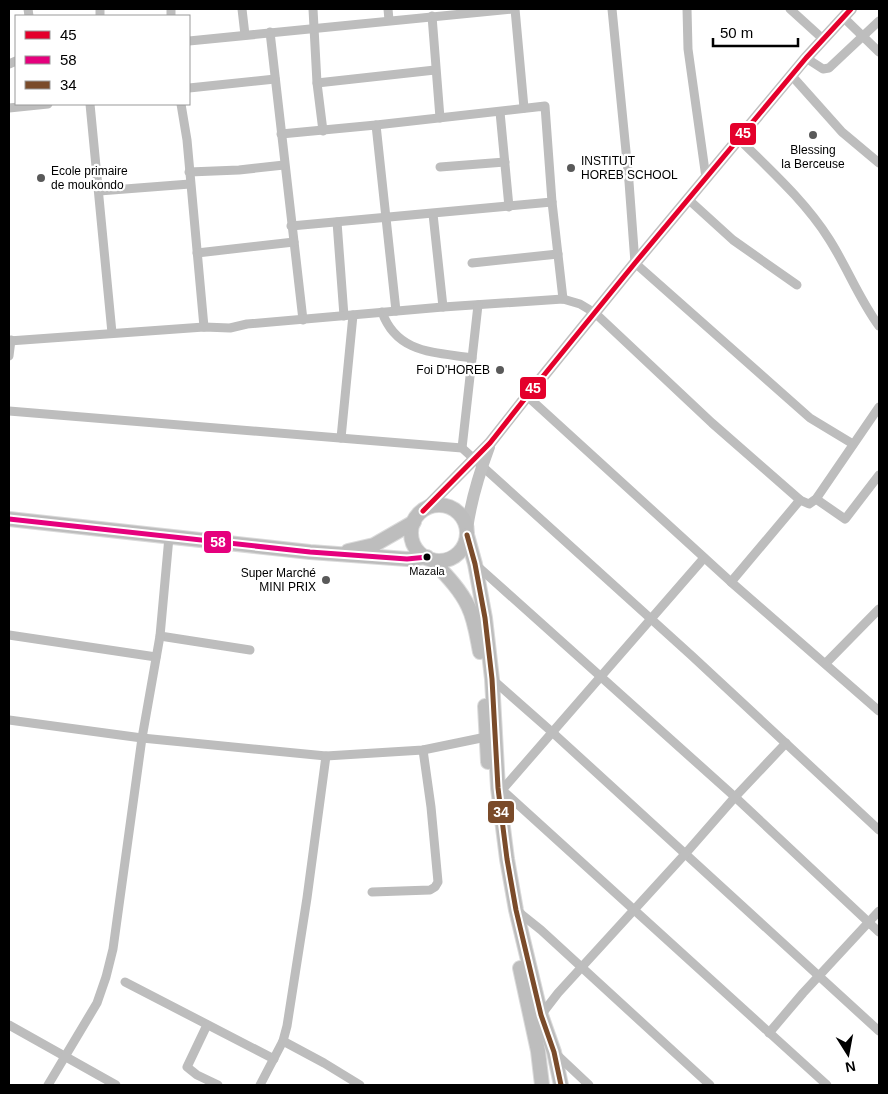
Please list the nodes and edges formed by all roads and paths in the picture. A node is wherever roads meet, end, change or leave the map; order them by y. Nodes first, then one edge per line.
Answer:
1 (242, 9) edge
2 (313, 9) edge
3 (388, 9) edge
4 (514, 9) edge
5 (612, 9) edge
6 (687, 9) edge
7 (790, 9) edge
8 (456, 12) edge
9 (847, 13) edge
10 (432, 16) junction
11 (389, 20) junction
12 (879, 21) edge
13 (315, 28) junction
14 (270, 32) junction
15 (245, 35) junction
16 (863, 36) junction
17 (823, 39) junction
18 (190, 41) edge
19 (879, 52) edge
20 (806, 58) junction
21 (435, 70) junction
22 (792, 76) junction
23 (275, 79) junction
24 (317, 82) junction
25 (190, 88) edge
26 (38, 105) edge
27 (90, 105) edge
28 (181, 105) edge
29 (9, 108) edge
30 (524, 108) junction
31 (500, 112) junction
32 (440, 118) junction
33 (376, 125) junction
34 (324, 131) junction
35 (281, 134) junction
36 (738, 139) junction
37 (505, 162) junction
38 (879, 163) edge
39 (284, 165) junction
40 (440, 167) dead end
41 (189, 172) junction
42 (706, 178) junction
43 (190, 184) junction
44 (99, 190) junction
45 (688, 200) junction
46 (552, 202) junction
47 (509, 207) junction
48 (433, 214) junction
49 (385, 218) junction
50 (336, 222) junction
51 (291, 226) junction
52 (294, 242) junction
53 (197, 253) junction
54 (558, 254) junction
55 (472, 263) dead end
56 (635, 264) junction
57 (796, 285) dead end
58 (563, 299) junction
59 (478, 305) junction
60 (443, 307) junction
61 (396, 311) junction
62 (382, 312) junction
63 (595, 313) junction
64 (348, 315) junction
65 (303, 320) junction
66 (879, 326) edge
67 (204, 327) junction
68 (112, 333) junction
69 (10, 340) edge
70 (9, 356) edge
71 (472, 358) junction
72 (527, 396) junction
73 (879, 407) edge
74 (9, 411) edge
75 (341, 438) junction
76 (853, 444) junction
77 (462, 448) junction
78 (478, 462) junction
79 (879, 475) edge
80 (816, 499) junction
81 (800, 500) junction
82 (423, 511) junction
83 (9, 518) edge
84 (414, 522) junction
85 (467, 532) junction
86 (169, 537) junction
87 (335, 554) junction
88 (429, 558) junction
89 (704, 558) junction
90 (475, 564) junction
91 (731, 582) junction
92 (879, 609) edge
93 (651, 619) junction
94 (9, 635) edge
95 (160, 636) junction
96 (250, 650) dead end
97 (156, 657) junction
98 (826, 664) junction
99 (602, 676) junction
100 (492, 679) junction
101 (878, 708) edge
102 (9, 720) edge
103 (552, 732) junction
104 (486, 737) junction
105 (142, 738) junction
106 (786, 743) junction
107 (423, 750) junction
108 (326, 756) junction
109 (500, 789) junction
110 (735, 797) junction
111 (879, 830) edge
112 (686, 854) junction
113 (372, 892) dead end
114 (634, 909) junction
115 (516, 910) junction
116 (879, 911) edge
117 (869, 922) junction
118 (879, 932) edge
119 (581, 968) junction
120 (819, 976) junction
121 (125, 982) dead end
122 (541, 1015) junction
123 (9, 1025) edge
124 (207, 1025) junction
125 (879, 1031) edge
126 (770, 1033) junction
127 (282, 1041) junction
128 (554, 1052) junction
129 (64, 1057) junction
130 (274, 1059) junction
131 (48, 1085) edge
132 (116, 1085) edge
133 (218, 1085) edge
134 (260, 1085) edge
135 (360, 1085) edge
136 (542, 1085) edge
137 (561, 1085) edge
138 (589, 1085) edge
139 (710, 1085) edge
140 (826, 1085) edge

1 - 15 street
2 - 13 street
3 - 11 street
4 - 8 street
4 - 30 street
5 - 56 street
6 - 42 street
7 - 17 street
8 - 10 street
9 - 16 street
9 - 17 main road
10 - 11 street
10 - 21 street
11 - 13 street
12 - 16 street
13 - 14 street
13 - 24 street
14 - 15 street
14 - 23 street
15 - 18 street
16 - 19 street
16 - 20 street
17 - 20 main road
20 - 22 main road
21 - 24 street
21 - 32 street
22 - 36 main road
22 - 38 street
23 - 25 street
23 - 35 street
24 - 34 street
26 - 29 street
27 - 44 street
28 - 41 street
30 - 31 street
30 - 46 street
31 - 32 street
31 - 37 street
32 - 33 street
33 - 34 street
33 - 49 street
34 - 35 street
35 - 39 street
36 - 42 main road
36 - 66 street
37 - 40 street
37 - 47 street
39 - 41 street
39 - 51 street
41 - 43 street
42 - 45 main road
43 - 44 street
43 - 53 street
44 - 68 street
45 - 56 main road
45 - 57 street
46 - 47 street
46 - 54 street
47 - 48 street
48 - 49 street
48 - 60 street
49 - 50 street
49 - 61 street
50 - 51 street
50 - 64 street
51 - 52 street
52 - 53 street
52 - 65 street
53 - 67 street
54 - 55 street
54 - 58 street
56 - 63 main road
56 - 76 street
58 - 59 street
58 - 63 street
59 - 60 street
59 - 71 street
60 - 61 street
61 - 62 street
62 - 64 street
62 - 71 street
63 - 72 main road
63 - 81 street
64 - 65 street
64 - 75 street
65 - 67 street
67 - 68 street
68 - 69 street
69 - 70 street
71 - 77 street
72 - 78 main road
72 - 89 street
73 - 76 street
74 - 75 street
75 - 77 street
76 - 80 street
77 - 78 street
78 - 82 main road
78 - 85 main road
78 - 93 street
79 - 80 street
80 - 81 street
81 - 91 street
82 - 84 main road
82 - 85 main road
83 - 86 main road
84 - 87 main road
84 - 88 main road
85 - 88 main road
85 - 90 main road
86 - 87 main road
86 - 95 street
87 - 88 main road
88 - 104 main road
89 - 91 street
89 - 93 street
90 - 99 street
90 - 100 main road
91 - 98 street
92 - 98 street
93 - 99 street
93 - 106 street
94 - 97 street
95 - 96 street
95 - 97 street
97 - 105 street
98 - 101 street
99 - 103 street
99 - 110 street
100 - 103 street
100 - 109 main road
102 - 105 street
103 - 109 street
103 - 112 street
104 - 107 street
104 - 136 main road
105 - 108 street
105 - 129 street
106 - 110 street
106 - 111 street
107 - 108 street
107 - 113 street
108 - 127 street
109 - 114 street
109 - 115 main road
110 - 112 street
110 - 117 street
112 - 114 street
112 - 120 street
114 - 119 street
114 - 126 street
115 - 119 street
115 - 122 main road
116 - 117 street
117 - 118 street
117 - 120 street
119 - 122 street
119 - 139 street
120 - 125 street
120 - 126 street
121 - 124 street
122 - 128 main road
123 - 129 street
124 - 130 street
124 - 133 street
126 - 140 street
127 - 130 street
127 - 135 street
128 - 137 main road
128 - 138 street
129 - 131 street
129 - 132 street
130 - 134 street

